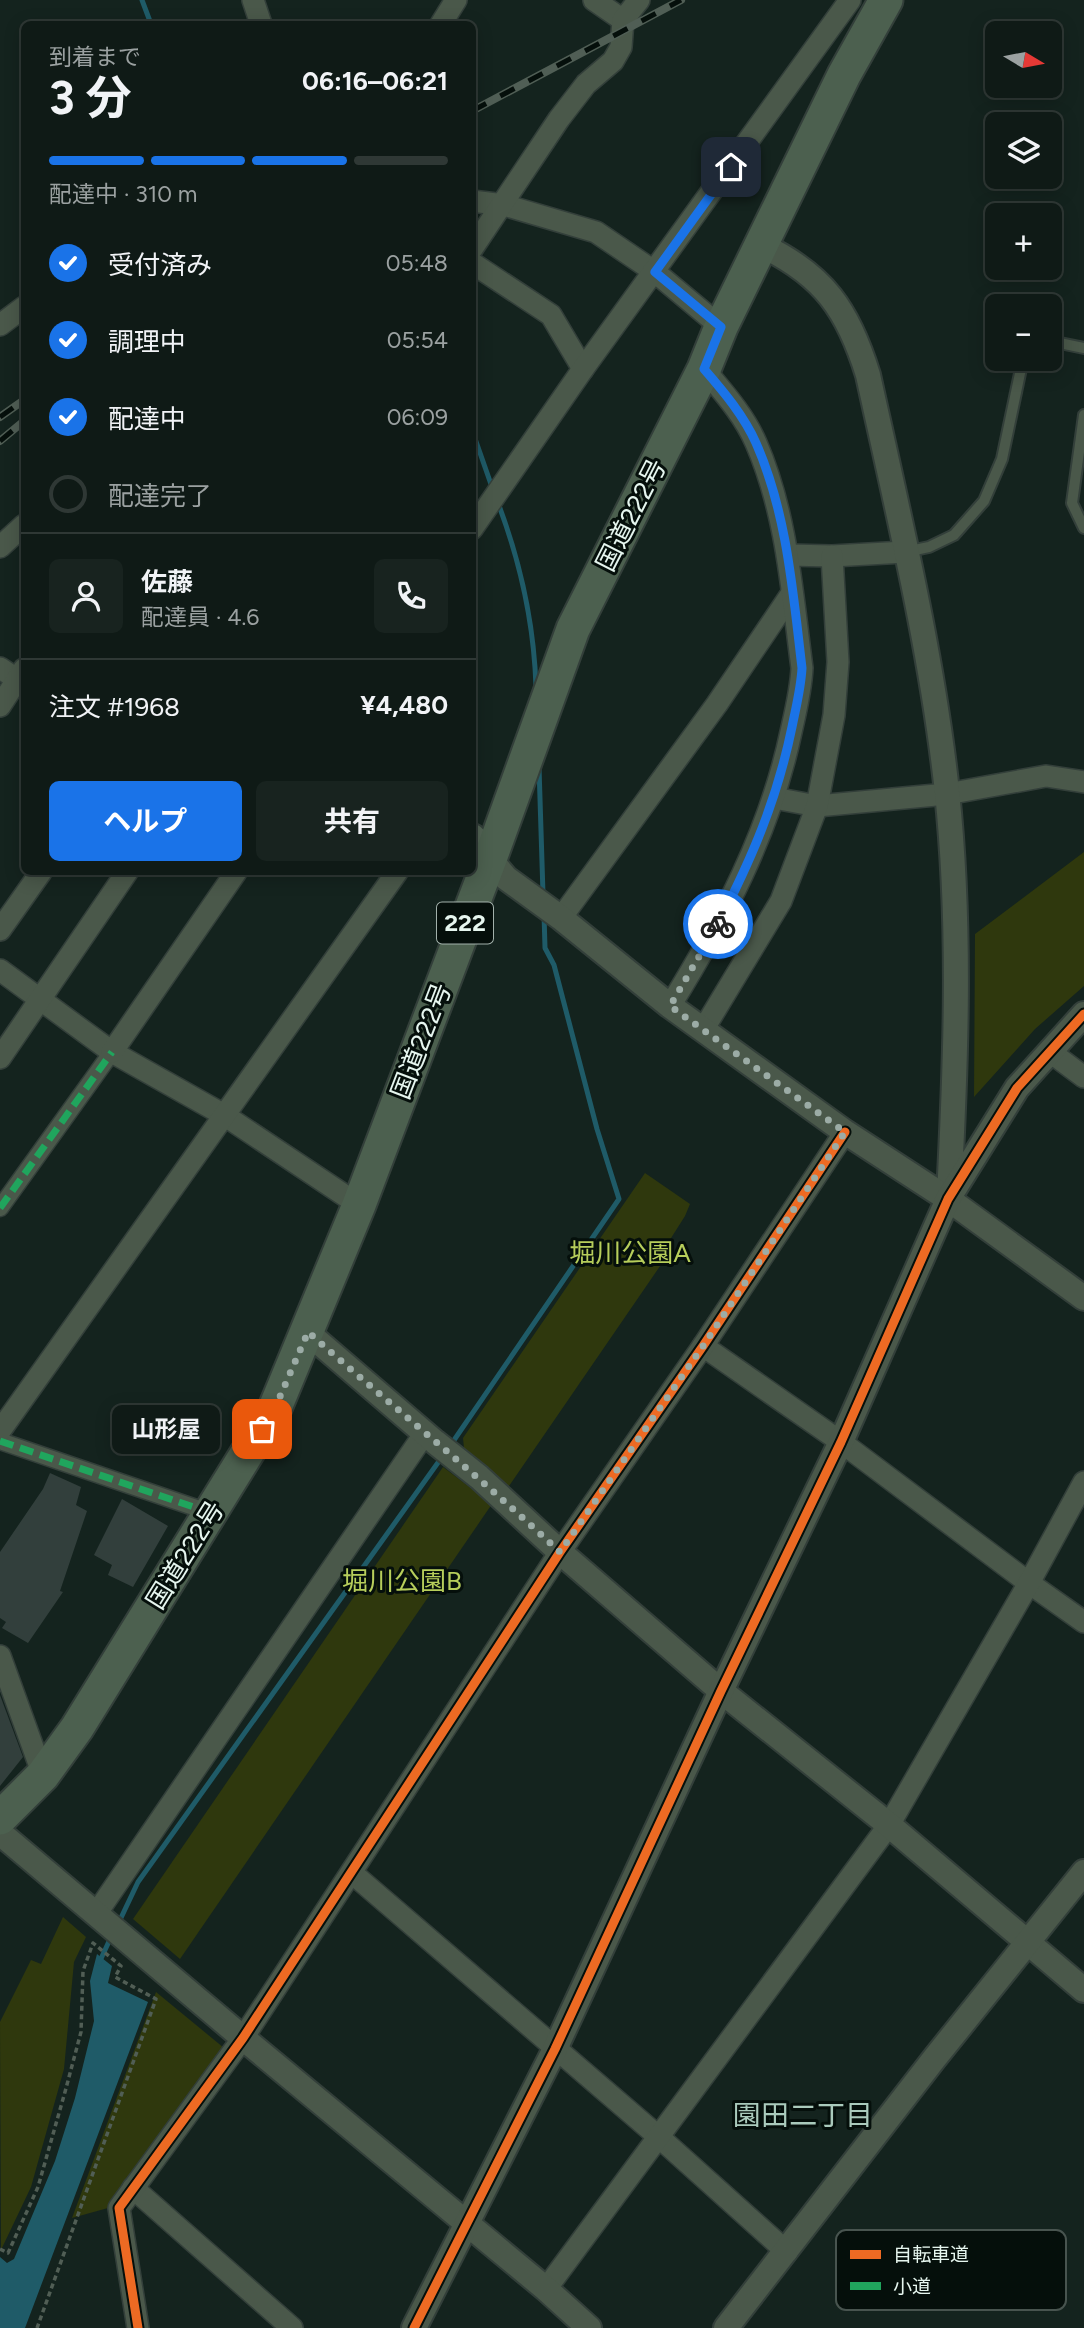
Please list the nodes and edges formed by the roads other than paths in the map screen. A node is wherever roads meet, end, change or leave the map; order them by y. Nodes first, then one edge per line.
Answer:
1 (253, 0) edge
2 (457, 0) edge
3 (594, 0) edge
4 (639, 0) edge
5 (850, 0) edge
6 (886, 0) edge
7 (623, 20) junction
8 (260, 21) edge
9 (443, 21) edge
10 (476, 202) edge
11 (504, 205) junction
12 (476, 244) edge
13 (761, 245) junction
14 (476, 266) edge
15 (655, 272) junction
16 (21, 309) edge
17 (0, 325) edge
18 (721, 327) junction
19 (1062, 343) edge
20 (1084, 348) edge
21 (583, 369) junction
22 (704, 369) junction
23 (1020, 371) edge
24 (1084, 415) edge
25 (476, 523) edge
26 (1084, 528) edge
27 (21, 529) edge
28 (0, 547) edge
29 (905, 552) junction
30 (788, 555) junction
31 (832, 556) junction
32 (792, 593) junction
33 (14, 673) edge
34 (0, 706) edge
35 (1084, 782) edge
36 (947, 794) junction
37 (774, 798) junction
38 (817, 806) junction
39 (481, 849) edge
40 (39, 875) edge
41 (125, 875) edge
42 (234, 875) edge
43 (395, 875) edge
44 (472, 875) edge
45 (561, 918) junction
46 (0, 930) edge
47 (0, 970) edge
48 (40, 998) junction
49 (670, 1006) junction
50 (1084, 1014) edge
51 (703, 1030) junction
52 (1049, 1051) junction
53 (112, 1052) junction
54 (0, 1058) edge
55 (1084, 1077) edge
56 (224, 1115) junction
57 (845, 1132) junction
58 (948, 1199) junction
59 (359, 1205) junction
60 (0, 1208) edge
61 (1084, 1298) edge
62 (308, 1332) junction
63 (703, 1346) junction
64 (0, 1431) edge
65 (430, 1437) junction
66 (0, 1440) edge
67 (841, 1442) junction
68 (1084, 1482) edge
69 (211, 1513) junction
70 (560, 1552) junction
71 (1029, 1583) junction
72 (1084, 1622) edge
73 (0, 1656) edge
74 (721, 1690) junction
75 (43, 1774) junction
76 (0, 1818) edge
77 (889, 1825) junction
78 (0, 1833) edge
79 (1084, 1872) edge
80 (352, 1873) junction
81 (100, 1917) junction
82 (1028, 1942) junction
83 (1084, 1990) edge
84 (243, 2038) junction
85 (555, 2049) junction
86 (660, 2138) junction
87 (133, 2188) junction
88 (466, 2225) junction
89 (787, 2252) junction
90 (546, 2289) junction
91 (138, 2328) edge
92 (292, 2328) edge
93 (414, 2328) edge
94 (589, 2328) edge
95 (726, 2328) edge

1 - 8 street
2 - 9 street
3 - 7 street
4 - 7 street
5 - 15 street
6 - 13 highway, 国道222号 / 222
7 - 11 street
10 - 11 street
11 - 12 street
11 - 15 street
13 - 18 highway, 国道222号 / 222
13 - 29 street
14 - 21 street
15 - 18 street
15 - 21 street
16 - 17 street
18 - 22 highway, 国道222号 / 222
19 - 20 lane
21 - 25 street
22 - 30 street
22 - 39 highway, 国道222号 / 222
23 - 29 lane
24 - 26 lane
27 - 28 street
29 - 31 street
29 - 36 street
30 - 31 street
30 - 32 street
31 - 38 street
32 - 37 street
32 - 45 street
33 - 34 street
35 - 36 street
36 - 38 street
36 - 58 street
37 - 38 street
37 - 49 street
38 - 51 street
39 - 45 street
40 - 46 street
41 - 48 street
42 - 53 street
43 - 56 street
44 - 59 highway, 国道222号 / 222
45 - 49 street
47 - 48 street
48 - 53 street
48 - 54 street
49 - 51 street
50 - 52 street
51 - 57 street
52 - 55 street
52 - 58 street
53 - 56 street
53 - 60 street
56 - 59 street
56 - 64 street
57 - 58 street
57 - 63 street
58 - 61 street
58 - 67 street
59 - 62 highway, 国道222号 / 222
62 - 65 street
62 - 69 highway, 国道222号 / 222
63 - 67 street
63 - 70 street
65 - 70 street
65 - 81 street
66 - 69 street
67 - 71 street
67 - 74 street
68 - 71 street
69 - 75 highway, 国道222号 / 222
70 - 74 street
70 - 80 street
71 - 72 street
71 - 77 street
73 - 75 street
74 - 77 street
74 - 85 street
75 - 76 highway, 国道222号 / 222
77 - 82 street
77 - 86 street
78 - 81 street
79 - 82 street
80 - 84 street
80 - 85 street
81 - 84 street
82 - 83 street
82 - 89 street
84 - 87 street
84 - 88 street
85 - 86 street
85 - 88 street
86 - 89 street
86 - 90 street
87 - 91 street
87 - 92 street
88 - 90 street
88 - 93 street
89 - 95 street
90 - 94 street

